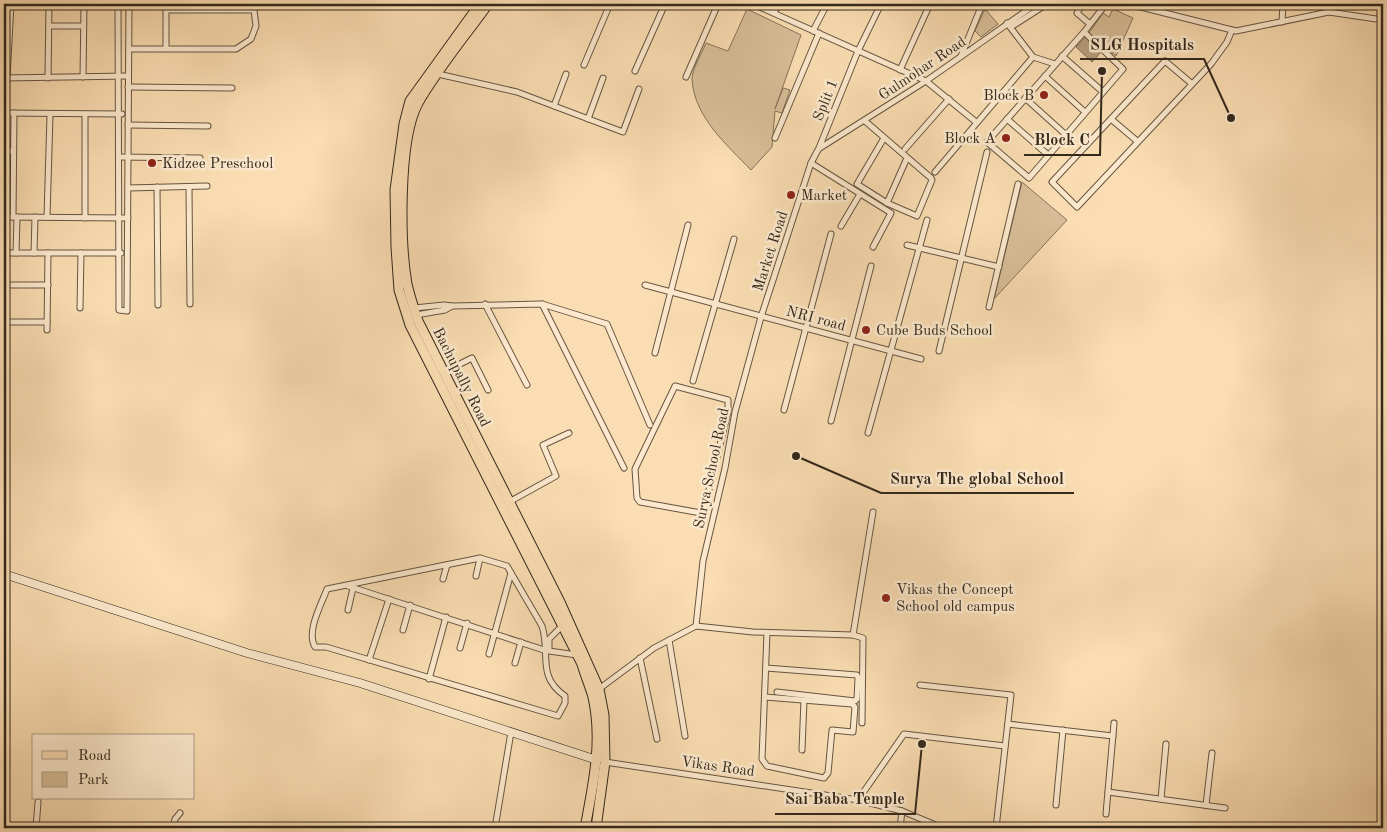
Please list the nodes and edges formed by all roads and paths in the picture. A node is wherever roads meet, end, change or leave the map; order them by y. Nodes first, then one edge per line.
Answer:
1 (11, 4) edge
2 (49, 4) edge
3 (84, 4) edge
4 (118, 4) edge
5 (129, 4) edge
6 (480, 4) edge
7 (488, 4) edge
8 (610, 4) edge
9 (665, 4) edge
10 (718, 4) edge
11 (753, 4) edge
12 (778, 4) edge
13 (827, 4) edge
14 (880, 4) edge
15 (930, 4) edge
16 (1036, 4) edge
17 (1047, 4) edge
18 (1075, 4) edge
19 (1106, 4) edge
20 (1129, 4) edge
21 (1281, 4) edge
22 (166, 7) edge
23 (981, 8) dead end
24 (774, 13) junction
25 (1383, 20) edge
26 (1282, 22) junction
27 (1090, 24) junction
28 (1009, 25) junction
29 (49, 26) junction
30 (83, 26) junction
31 (1232, 30) junction
32 (816, 32) junction
33 (1084, 32) junction
34 (166, 48) junction
35 (859, 48) junction
36 (129, 49) junction
37 (1062, 56) junction
38 (1033, 57) junction
39 (961, 58) junction
40 (584, 64) dead end
41 (1056, 64) junction
42 (900, 70) junction
43 (635, 71) dead end
44 (438, 74) junction
45 (566, 74) dead end
46 (83, 76) junction
47 (128, 76) junction
48 (1044, 76) junction
49 (119, 77) junction
50 (686, 77) dead end
51 (6, 78) edge
52 (48, 78) junction
53 (603, 78) dead end
54 (926, 81) junction
55 (1192, 83) junction
56 (128, 87) junction
57 (232, 88) dead end
58 (639, 89) dead end
59 (1103, 92) junction
60 (1025, 98) junction
61 (949, 99) junction
62 (554, 106) junction
63 (1085, 112) junction
64 (4, 113) edge
65 (14, 113) junction
66 (85, 114) junction
67 (119, 114) junction
68 (128, 114) junction
69 (50, 115) junction
70 (588, 119) junction
71 (1007, 119) junction
72 (1111, 119) junction
73 (865, 121) junction
74 (976, 122) junction
75 (128, 125) junction
76 (208, 126) dead end
77 (1065, 134) junction
78 (775, 138) dead end
79 (884, 138) junction
80 (1137, 141) junction
81 (819, 148) junction
82 (905, 149) dead end
83 (4, 151) edge
84 (12, 151) junction
85 (987, 152) dead end
86 (1048, 154) junction
87 (119, 158) junction
88 (128, 158) junction
89 (200, 158) dead end
90 (907, 158) junction
91 (811, 164) junction
92 (935, 172) dead end
93 (1018, 184) dead end
94 (207, 186) dead end
95 (189, 187) junction
96 (128, 188) junction
97 (157, 188) junction
98 (860, 194) junction
99 (887, 203) junction
100 (4, 217) edge
101 (15, 217) junction
102 (35, 218) junction
103 (47, 218) junction
104 (85, 218) junction
105 (118, 218) junction
106 (128, 218) junction
107 (927, 220) dead end
108 (688, 225) dead end
109 (841, 226) dead end
110 (831, 234) dead end
111 (734, 239) dead end
112 (907, 245) dead end
113 (873, 247) dead end
114 (921, 248) junction
115 (4, 253) edge
116 (16, 253) junction
117 (34, 253) junction
118 (48, 253) junction
119 (82, 253) junction
120 (118, 253) junction
121 (127, 253) junction
122 (961, 258) junction
123 (871, 266) dead end
124 (999, 267) junction
125 (4, 285) edge
126 (48, 285) junction
127 (645, 285) dead end
128 (670, 292) junction
129 (190, 304) dead end
130 (485, 304) junction
131 (542, 304) junction
132 (715, 304) junction
133 (158, 305) dead end
134 (989, 307) dead end
135 (80, 308) dead end
136 (415, 312) junction
137 (761, 317) junction
138 (4, 322) edge
139 (47, 322) junction
140 (806, 328) junction
141 (47, 330) dead end
142 (852, 340) junction
143 (890, 351) junction
144 (939, 351) dead end
145 (655, 352) dead end
146 (921, 359) dead end
147 (443, 372) junction
148 (694, 381) dead end
149 (526, 385) dead end
150 (488, 390) dead end
151 (784, 410) dead end
152 (728, 412) junction
153 (735, 412) junction
154 (831, 421) dead end
155 (650, 425) dead end
156 (570, 433) dead end
157 (868, 433) dead end
158 (714, 465) junction
159 (624, 468) dead end
160 (726, 468) junction
161 (509, 502) junction
162 (706, 503) junction
163 (717, 505) junction
164 (873, 512) dead end
165 (480, 558) junction
166 (447, 565) junction
167 (511, 573) junction
168 (4, 574) edge
169 (476, 576) dead end
170 (443, 578) dead end
171 (350, 587) junction
172 (549, 589) junction
173 (388, 599) junction
174 (410, 605) junction
175 (348, 610) dead end
176 (446, 617) junction
177 (467, 623) junction
178 (563, 625) junction
179 (696, 626) junction
180 (403, 630) dead end
181 (494, 632) junction
182 (767, 633) junction
183 (853, 635) junction
184 (669, 640) junction
185 (521, 642) junction
186 (460, 648) dead end
187 (548, 651) junction
188 (489, 654) dead end
189 (577, 655) junction
190 (640, 658) junction
191 (369, 660) junction
192 (516, 663) dead end
193 (766, 668) junction
194 (429, 679) junction
195 (920, 684) dead end
196 (599, 689) junction
197 (777, 692) dead end
198 (765, 696) junction
199 (804, 700) junction
200 (862, 723) dead end
201 (1114, 723) dead end
202 (1008, 724) junction
203 (1063, 730) junction
204 (511, 732) junction
205 (685, 736) dead end
206 (1113, 736) junction
207 (656, 739) dead end
208 (1166, 744) dead end
209 (1005, 746) junction
210 (802, 750) dead end
211 (1212, 754) dead end
212 (601, 761) junction
213 (1108, 792) junction
214 (1161, 799) junction
215 (858, 800) junction
216 (38, 802) dead end
217 (1056, 805) dead end
218 (1206, 805) junction
219 (1225, 808) dead end
220 (902, 811) junction
221 (180, 813) dead end
222 (1106, 814) dead end
223 (36, 828) edge
224 (90, 828) edge
225 (107, 828) edge
226 (173, 828) edge
227 (495, 828) edge
228 (585, 828) edge
229 (596, 828) edge
230 (900, 828) edge
231 (943, 828) edge
232 (996, 828) edge

1 - 51 street
2 - 29 street
3 - 30 street
4 - 49 street
5 - 36 street
6 - 172 main road, Bachupally Road
7 - 44 main road, Bachupally Road
8 - 40 street
9 - 43 street
10 - 50 street
11 - 24 street
12 - 24 street
13 - 32 street
14 - 35 street, Split 1
15 - 42 street
16 - 28 street, Gulmohar Road
17 - 28 street
18 - 27 street
19 - 27 street
20 - 31 street
21 - 26 street
22 - 34 street
22 - 34 street
23 - 39 street
24 - 32 street
25 - 26 street
26 - 31 street
27 - 33 street
28 - 38 street
28 - 39 street, Gulmohar Road
29 - 30 street
29 - 52 street
30 - 46 street
31 - 55 street
32 - 35 street
32 - 78 street
33 - 37 street
33 - 59 street
34 - 36 street
35 - 42 street
35 - 81 street, Split 1
36 - 47 street
37 - 41 street
37 - 59 street
38 - 41 street
38 - 74 street
39 - 54 street, Gulmohar Road
41 - 48 street
42 - 54 street
44 - 62 street
44 - 136 main road, Bachupally Road
45 - 62 street
46 - 49 street
46 - 52 street
47 - 49 street
47 - 56 street
48 - 60 street
48 - 63 street
49 - 67 street
51 - 52 street
53 - 70 street
54 - 61 street
54 - 73 street, Gulmohar Road
55 - 72 street
55 - 80 street
56 - 57 street
56 - 68 street
58 - 70 street
59 - 63 street
60 - 71 street
60 - 77 street
61 - 74 street
61 - 82 street
62 - 70 street
63 - 77 street
64 - 65 street
65 - 69 street
65 - 84 street
66 - 67 street
66 - 69 street
66 - 104 street
67 - 68 street
67 - 87 street
68 - 75 street
69 - 103 street
71 - 86 street
71 - 86 street
72 - 80 street
72 - 80 street
73 - 79 street
73 - 81 street, Gulmohar Road
74 - 92 street
75 - 76 street
75 - 88 street
77 - 86 street
79 - 90 street
79 - 99 street
81 - 91 street, Split 1
83 - 84 street
84 - 101 street
85 - 122 street
87 - 88 street
87 - 105 street
88 - 89 street
88 - 96 street
90 - 99 street
90 - 99 street
91 - 98 street
91 - 137 street, Market Road
93 - 124 street
94 - 95 street
95 - 97 street
95 - 129 street
96 - 97 street
96 - 106 street
97 - 133 street
98 - 109 street
98 - 113 street
100 - 101 street
101 - 102 street
101 - 116 street
102 - 103 street
102 - 117 street
103 - 104 street
104 - 105 street
105 - 106 street
105 - 120 street
106 - 121 street
107 - 114 street
108 - 128 street
110 - 140 street
111 - 132 street
112 - 114 street
114 - 122 street
114 - 143 street
115 - 116 street
116 - 117 street
117 - 118 street
118 - 119 street
118 - 126 street
119 - 120 street
119 - 135 street
120 - 121 street
120 - 121 street
122 - 124 street
122 - 144 street
123 - 142 street
124 - 134 street
125 - 126 street
126 - 139 street
127 - 128 street, NRI road
128 - 132 street, NRI road
128 - 145 street
130 - 131 street
130 - 136 street
130 - 149 street
131 - 155 street
131 - 159 street
132 - 137 street, NRI road
132 - 148 street
136 - 147 main road, Bachupally Road
137 - 140 street, NRI road
137 - 153 street, Surya School Road
138 - 139 street
139 - 141 street
140 - 142 street, NRI road
140 - 151 street
142 - 143 street, NRI road
142 - 154 street
143 - 146 street, NRI road
143 - 157 street
147 - 150 street
147 - 161 main road, Bachupally Road
152 - 153 street
152 - 158 street
152 - 162 street
153 - 160 street, Surya School Road
156 - 161 street
158 - 160 street
158 - 162 street
160 - 163 street, Surya School Road
161 - 172 main road, Bachupally Road
162 - 163 street
163 - 179 street, Surya School Road
164 - 183 street
165 - 166 street
165 - 167 street
165 - 169 street
166 - 170 street
166 - 171 street
167 - 181 street
167 - 187 street
168 - 204 street
171 - 173 street
171 - 175 street
171 - 191 street
172 - 178 main road, Bachupally Road
172 - 196 main road, Bachupally Road
173 - 174 street
173 - 191 street
174 - 176 street
174 - 180 street
176 - 177 street
176 - 194 street
177 - 181 street
177 - 186 street
178 - 187 street
178 - 189 main road, Bachupally Road
179 - 182 street
179 - 184 street
181 - 185 street
181 - 188 street
182 - 183 street
182 - 193 street
183 - 200 street
184 - 190 street
184 - 205 street
185 - 187 street
185 - 192 street
187 - 189 street
187 - 194 street
189 - 212 main road, Bachupally Road
190 - 196 street
190 - 207 street
191 - 194 street
193 - 197 street
193 - 198 street
195 - 202 street
196 - 212 main road, Bachupally Road
198 - 199 street
198 - 199 street
199 - 210 street
201 - 206 street
202 - 203 street
202 - 209 street
203 - 206 street
203 - 217 street
204 - 212 street
204 - 227 street
206 - 213 street
208 - 214 street
209 - 215 street
209 - 232 street
211 - 218 street
212 - 215 street, Vikas Road
212 - 228 main road
212 - 229 main road
213 - 214 street
213 - 222 street
214 - 218 street
215 - 220 street, Vikas Road
216 - 223 street
218 - 219 street
220 - 230 street
220 - 231 street, Vikas Road
221 - 226 street
224 - 225 street

